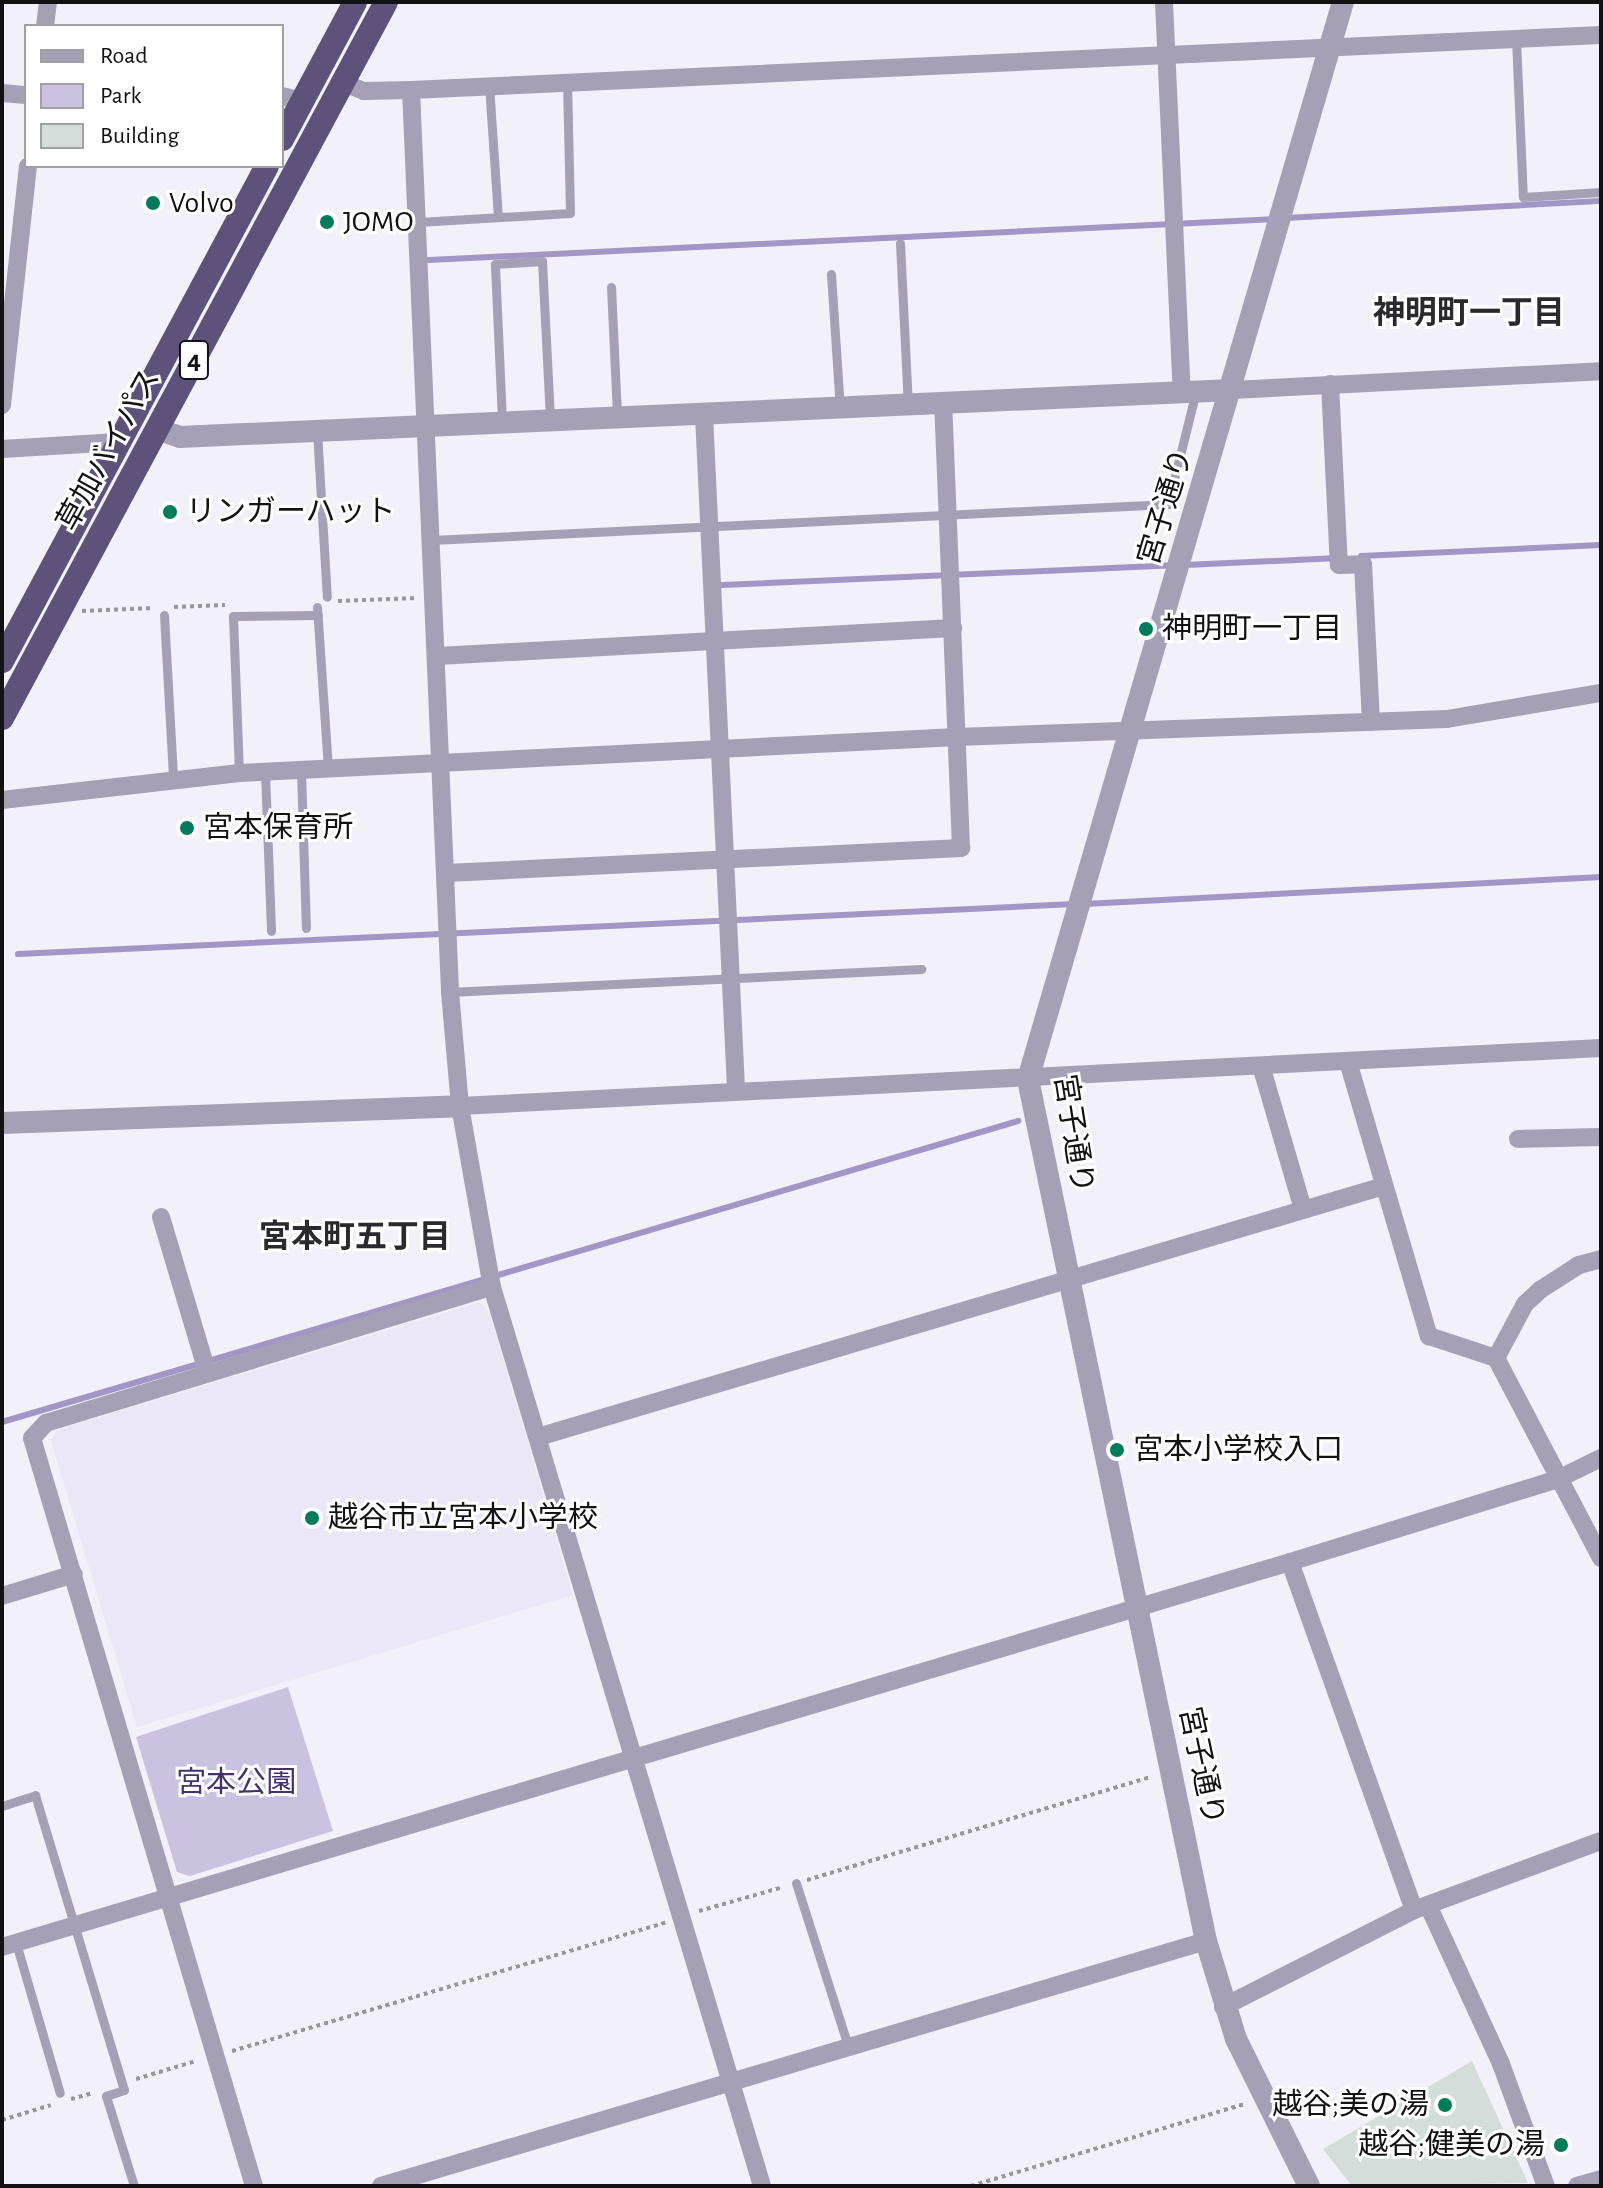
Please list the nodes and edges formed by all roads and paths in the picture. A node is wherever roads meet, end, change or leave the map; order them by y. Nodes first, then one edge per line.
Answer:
1 (48, 2) edge
2 (355, 2) edge
3 (386, 2) edge
4 (1164, 2) edge
5 (1343, 2) edge
6 (45, 24) edge
7 (1601, 35) edge
8 (1516, 39) junction
9 (1331, 45) junction
10 (1166, 53) junction
11 (567, 81) junction
12 (344, 83) junction
13 (489, 85) junction
14 (411, 90) junction
15 (2, 93) edge
16 (24, 95) edge
17 (292, 99) edge
18 (284, 131) edge
19 (28, 168) edge
20 (266, 168) edge
21 (1601, 192) edge
22 (498, 217) junction
23 (418, 222) junction
24 (900, 243) dead end
25 (831, 274) dead end
26 (611, 287) dead end
27 (1601, 371) edge
28 (1330, 384) junction
29 (1232, 390) junction
30 (1189, 392) junction
31 (943, 403) junction
32 (2, 405) edge
33 (908, 405) junction
34 (840, 408) junction
35 (704, 415) junction
36 (617, 420) junction
37 (550, 422) junction
38 (502, 424) junction
39 (427, 427) junction
40 (157, 429) junction
41 (317, 431) junction
42 (118, 442) junction
43 (2, 449) edge
44 (948, 514) junction
45 (710, 526) junction
46 (432, 540) junction
47 (327, 597) dead end
48 (164, 615) dead end
49 (953, 628) junction
50 (715, 640) junction
51 (4, 654) edge
52 (438, 656) junction
53 (1601, 693) edge
54 (2, 718) edge
55 (1371, 722) junction
56 (1130, 731) junction
57 (957, 737) junction
58 (720, 749) junction
59 (441, 765) junction
60 (328, 770) junction
61 (301, 771) junction
62 (239, 773) junction
63 (265, 773) junction
64 (173, 778) junction
65 (2, 800) edge
66 (725, 856) junction
67 (446, 873) junction
68 (306, 928) dead end
69 (271, 931) dead end
70 (921, 969) dead end
71 (730, 978) junction
72 (450, 992) junction
73 (1601, 1048) edge
74 (1349, 1065) junction
75 (1262, 1069) junction
76 (1028, 1079) junction
77 (736, 1089) junction
78 (460, 1106) junction
79 (2, 1123) edge
80 (1601, 1137) edge
81 (1518, 1139) dead end
82 (1384, 1186) junction
83 (1303, 1209) junction
84 (161, 1217) dead end
85 (1601, 1259) edge
86 (1069, 1276) junction
87 (492, 1287) junction
88 (1496, 1358) junction
89 (207, 1371) junction
90 (538, 1437) junction
91 (1601, 1458) edge
92 (1558, 1479) junction
93 (1601, 1558) edge
94 (1290, 1562) junction
95 (74, 1574) junction
96 (2, 1596) edge
97 (1138, 1607) junction
98 (634, 1758) junction
99 (1173, 1780) junction
100 (2, 1806) edge
101 (1601, 1841) edge
102 (796, 1883) junction
103 (170, 1897) junction
104 (1421, 1908) junction
105 (682, 1918) junction
106 (74, 1925) junction
107 (1206, 1941) junction
108 (9, 1945) edge
109 (1223, 2007) junction
110 (848, 2046) junction
111 (215, 2055) junction
112 (730, 2081) junction
113 (122, 2084) junction
114 (60, 2093) dead end
115 (1253, 2102) dead end
116 (2, 2120) edge
117 (1601, 2179) edge
118 (134, 2186) edge
119 (254, 2186) edge
120 (381, 2186) edge
121 (762, 2186) edge
122 (971, 2186) edge
123 (1309, 2186) edge
124 (1546, 2186) edge
125 (1577, 2186) edge

1 - 6 street
2 - 17 highway
3 - 12 highway, 草加バイパス / 4
4 - 10 street
5 - 9 street, 宮子通り
7 - 8 street
8 - 9 street
8 - 21 lane
9 - 10 street
9 - 29 street, 宮子通り
10 - 11 street
10 - 30 street
11 - 13 street
11 - 22 lane
12 - 14 street
12 - 40 highway, 草加バイパス / 4
13 - 14 street
13 - 22 lane
14 - 23 street
15 - 16 street
17 - 18 highway
19 - 32 street
20 - 42 highway, 草加バイパス / 4
22 - 23 lane
23 - 39 street
24 - 33 lane
25 - 34 lane
26 - 36 lane
27 - 28 street
28 - 29 street
28 - 55 street
29 - 30 street
29 - 56 street, 宮子通り
30 - 31 street
30 - 44 lane
31 - 33 street
31 - 44 street
33 - 34 street
34 - 35 street
35 - 36 street
35 - 45 street
36 - 37 street
37 - 38 street
37 - 38 lane
38 - 39 street
39 - 41 street
39 - 46 street
40 - 41 street
40 - 54 highway, 草加バイパス / 4
41 - 47 lane
42 - 43 street
42 - 51 highway, 草加バイパス / 4
44 - 45 lane
44 - 49 street
45 - 46 lane
45 - 50 street
46 - 52 street
48 - 64 lane
49 - 50 street
49 - 57 street
50 - 52 street
50 - 58 street
52 - 59 street
53 - 55 street
55 - 56 street
56 - 57 street
56 - 76 street, 宮子通り
57 - 58 street
57 - 66 street
58 - 59 street
58 - 66 street
59 - 60 street
59 - 67 street
60 - 61 street
60 - 62 lane
61 - 63 street
61 - 68 lane
62 - 63 street
62 - 64 street
63 - 69 lane
64 - 65 street
66 - 67 street
66 - 71 street
67 - 72 street
70 - 71 lane
71 - 72 lane
71 - 77 street
72 - 78 street
73 - 74 street
74 - 75 street
74 - 82 street
75 - 76 street
75 - 83 street
76 - 77 street
76 - 86 street, 宮子通り
77 - 78 street
78 - 79 street
78 - 87 street
80 - 81 street
82 - 83 street
82 - 88 street
83 - 86 street
84 - 89 street
85 - 88 street
86 - 90 street
86 - 97 street, 宮子通り
87 - 89 street
87 - 90 street
88 - 92 street
89 - 95 street
90 - 98 street
91 - 92 street
92 - 93 street
92 - 94 street
94 - 97 street
94 - 104 street
95 - 96 street
95 - 103 street
97 - 98 street
97 - 99 street, 宮子通り
98 - 103 street
98 - 105 street
99 - 102 path
99 - 107 street, 宮子通り
100 - 106 lane
101 - 104 street
102 - 105 path
102 - 110 lane
103 - 106 street
103 - 111 street
104 - 109 street
104 - 124 street
105 - 111 path
105 - 112 street
106 - 108 street
106 - 113 lane
107 - 109 street, 宮子通り
107 - 110 street
108 - 114 lane
109 - 123 street, 宮子通り
110 - 112 street
111 - 113 path
111 - 119 street
112 - 120 street
112 - 121 street
113 - 116 path
113 - 118 lane
115 - 122 path
117 - 125 street

